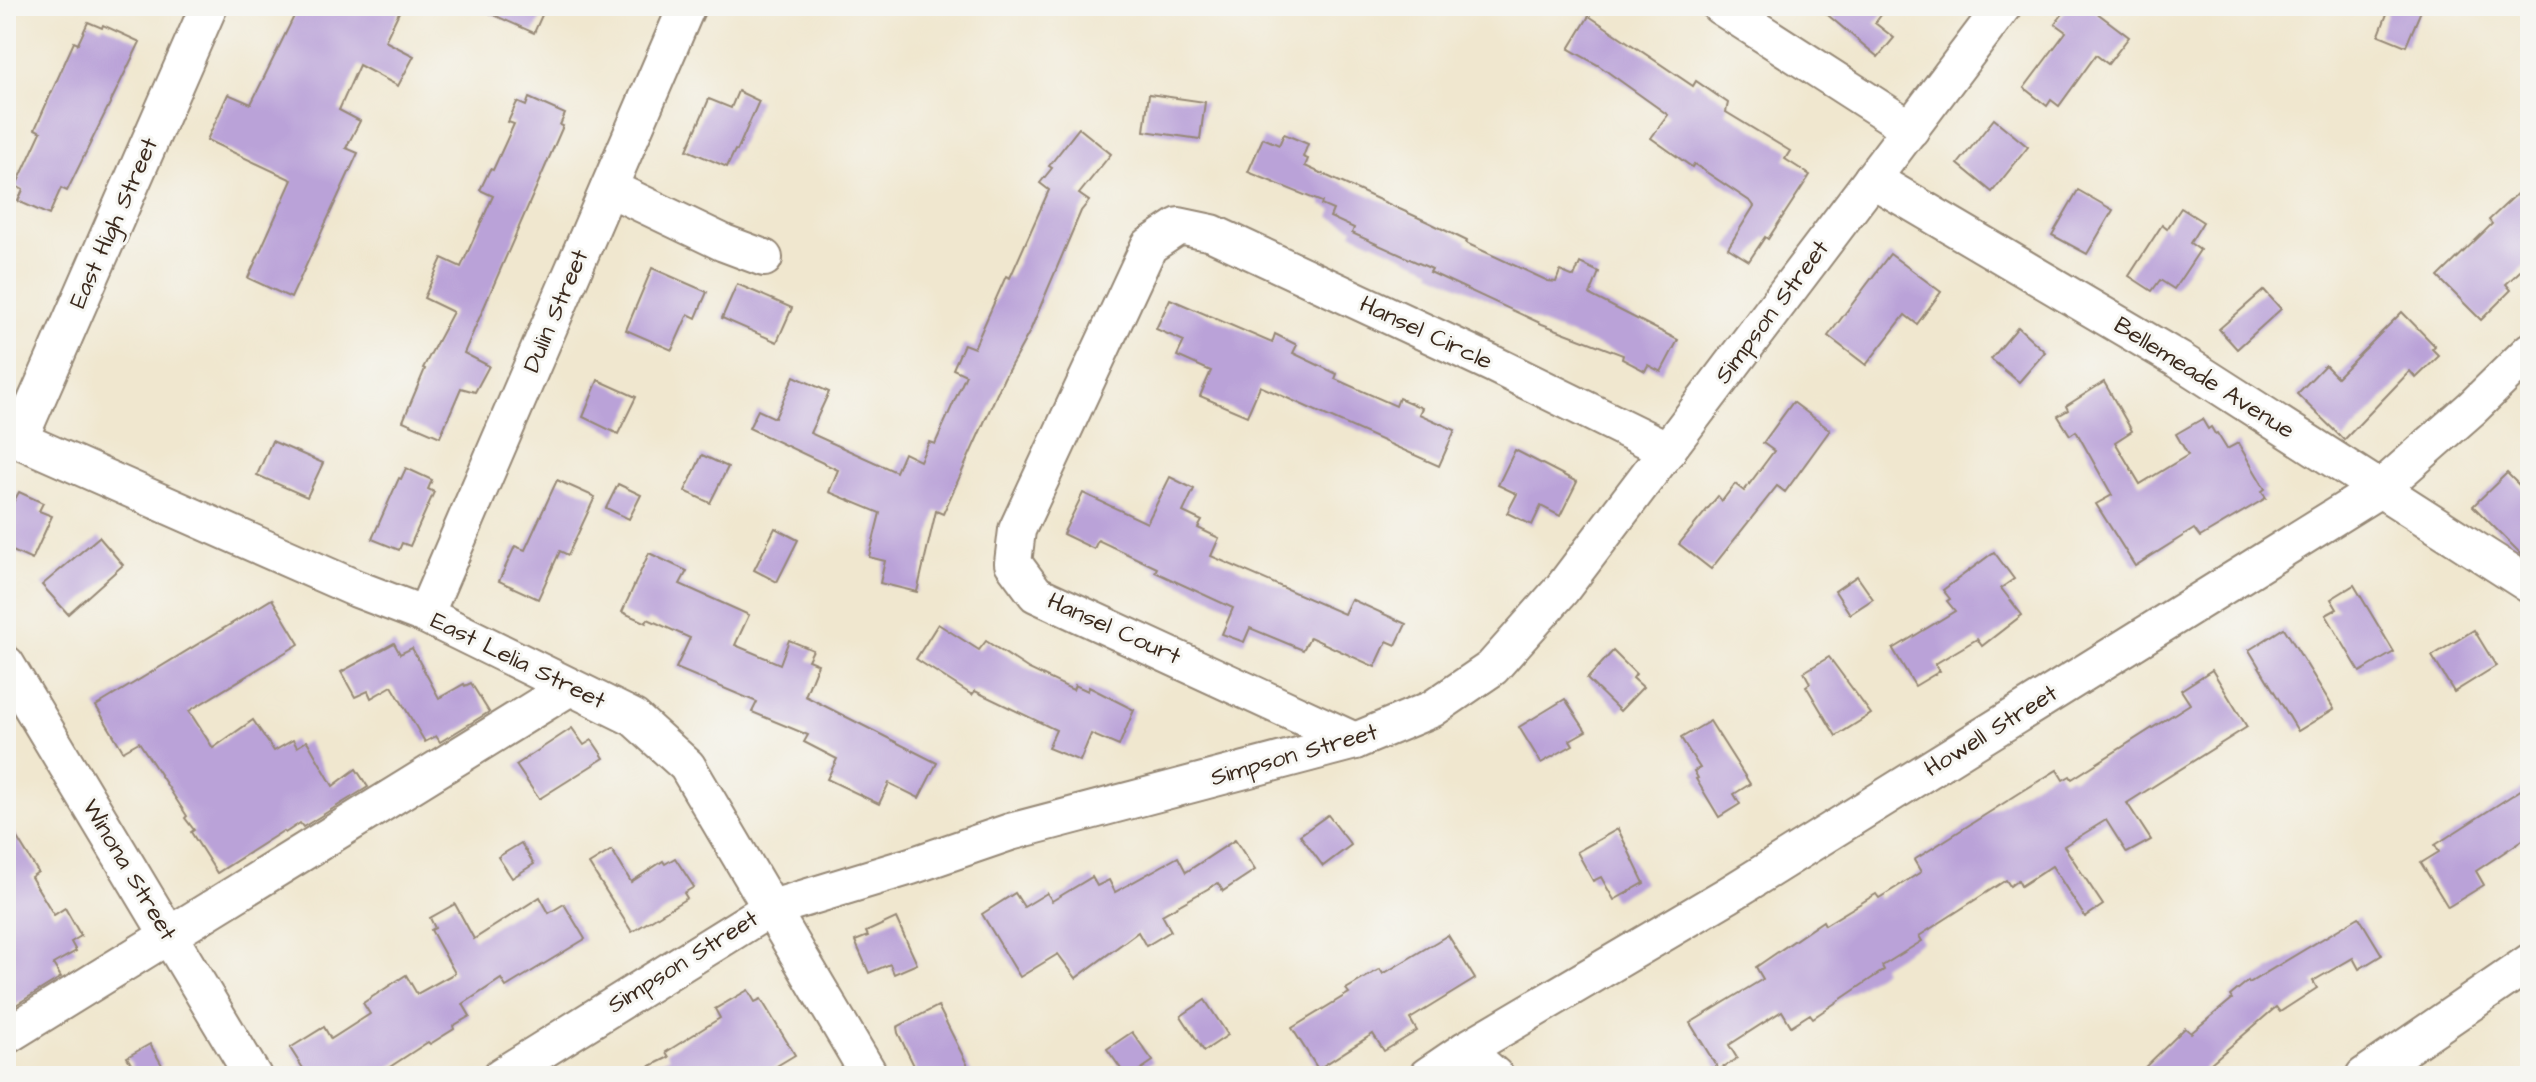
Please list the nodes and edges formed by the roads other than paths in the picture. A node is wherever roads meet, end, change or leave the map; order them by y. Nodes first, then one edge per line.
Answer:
1 (209, 6) edge
2 (687, 6) edge
3 (1720, 6) edge
4 (2003, 6) edge
5 (1911, 129) junction
6 (1872, 179) junction
7 (609, 188) junction
8 (1179, 226) joint
9 (764, 258) dead end
10 (2530, 351) edge
11 (12, 437) edge
12 (1668, 450) junction
13 (2381, 488) junction
14 (2530, 585) edge
15 (425, 615) junction
16 (10, 681) edge
17 (570, 687) junction
18 (1355, 741) junction
19 (769, 909) junction
20 (169, 936) junction
21 (2530, 962) edge
22 (6, 1036) edge
23 (1465, 1050) junction
24 (253, 1076) edge
25 (501, 1076) edge
26 (870, 1076) edge
27 (1427, 1076) edge
28 (1495, 1076) edge
29 (2364, 1076) edge

1 - 11 street, East High Street
2 - 7 street, Dulin Street
3 - 5 street
4 - 5 street, Simpson Street
5 - 6 street, Simpson Street
6 - 12 street, Simpson Street
6 - 13 street, Bellemeade Avenue
7 - 9 street
7 - 15 street, Dulin Street
8 - 12 street, Hansel Circle
8 - 18 street, Hansel Court
10 - 13 street, Howell Street
11 - 15 street, East Lelia Street
12 - 18 street, Simpson Street
13 - 14 street, Bellemeade Avenue
13 - 23 street, Howell Street
15 - 17 street, East Lelia Street
16 - 20 street, Winona Street
17 - 19 street, East Lelia Street
17 - 20 street
18 - 19 street, Simpson Street
19 - 25 street, Simpson Street
19 - 26 street, East Lelia Street
20 - 22 street
20 - 24 street, Winona Street
21 - 29 street
23 - 27 street, Howell Street
23 - 28 street

